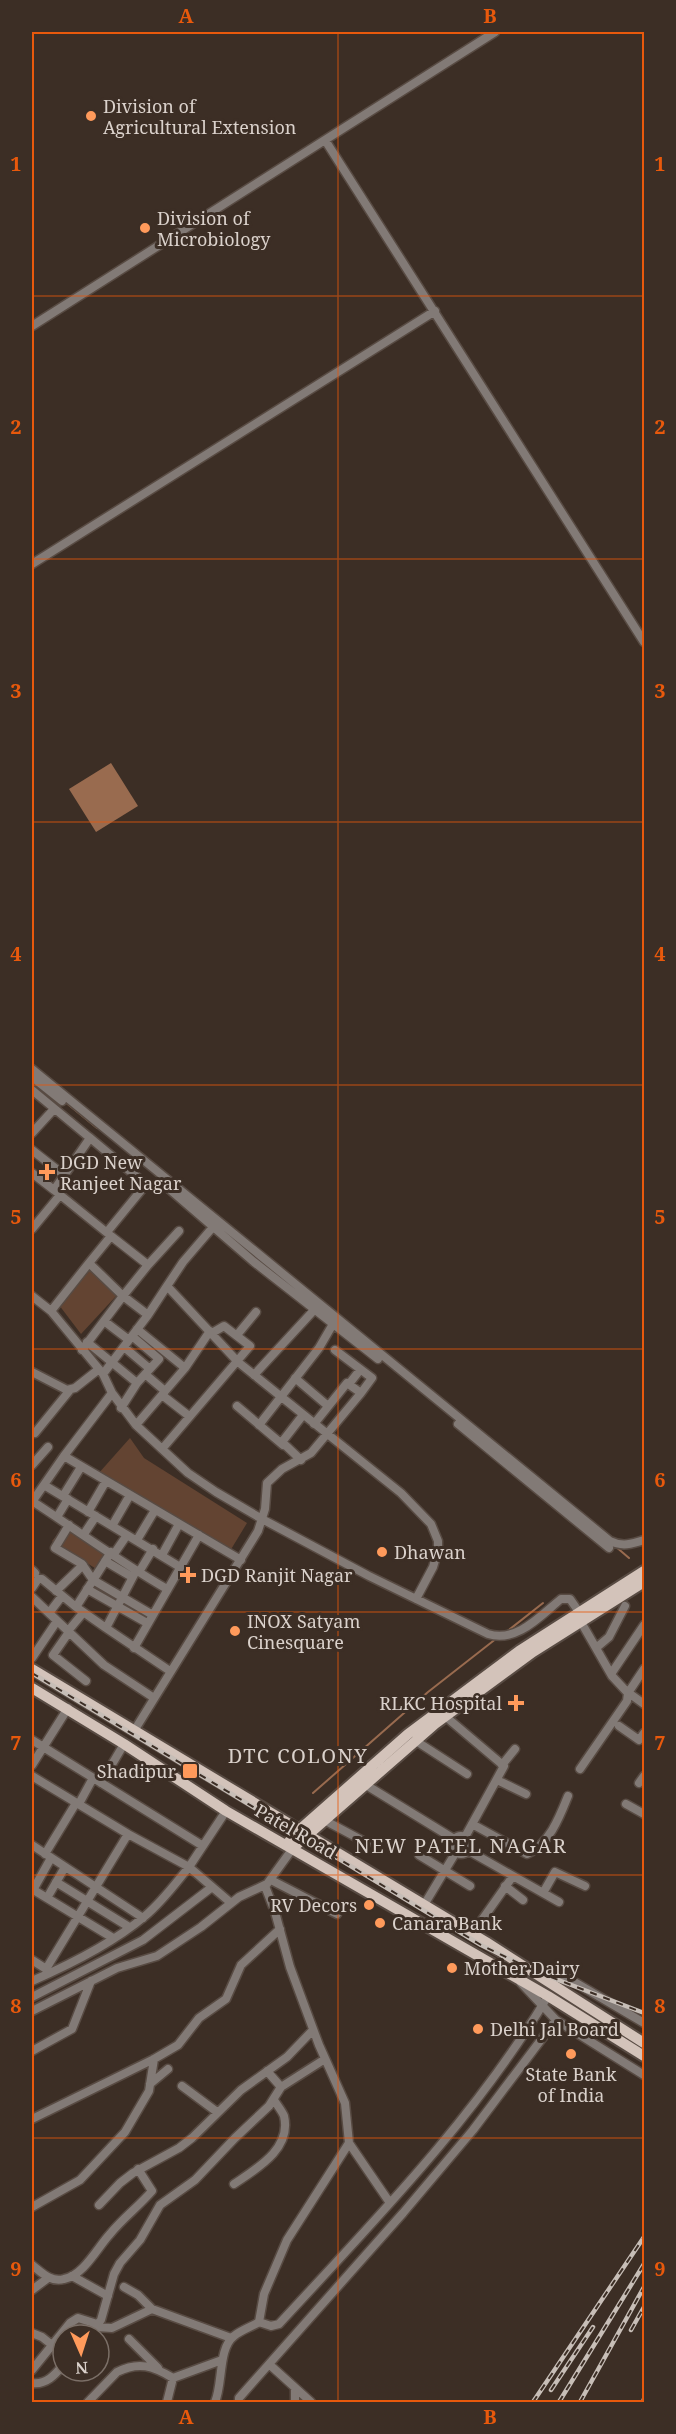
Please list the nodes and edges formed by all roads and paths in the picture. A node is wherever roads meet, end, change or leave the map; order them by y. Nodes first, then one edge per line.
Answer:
1 (495, 32) edge
2 (326, 140) junction
3 (435, 311) junction
4 (32, 327) edge
5 (32, 564) edge
6 (645, 642) edge
7 (32, 1069) edge
8 (32, 1077) edge
9 (32, 1090) edge
10 (54, 1108) junction
11 (32, 1133) edge
12 (89, 1137) junction
13 (32, 1150) edge
14 (32, 1173) edge
15 (64, 1175) junction
16 (57, 1192) junction
17 (213, 1227) junction
18 (32, 1229) edge
19 (179, 1231) dead end
20 (109, 1234) junction
21 (89, 1263) junction
22 (148, 1265) junction
23 (167, 1286) junction
24 (32, 1296) edge
25 (123, 1296) junction
26 (315, 1309) junction
27 (51, 1311) junction
28 (256, 1312) dead end
29 (148, 1315) junction
30 (104, 1320) junction
31 (333, 1324) junction
32 (211, 1332) junction
33 (237, 1335) junction
34 (131, 1338) junction
35 (85, 1346) junction
36 (335, 1350) dead end
37 (237, 1360) junction
38 (112, 1362) junction
39 (185, 1368) junction
40 (360, 1370) junction
41 (101, 1371) junction
42 (32, 1372) edge
43 (147, 1372) junction
44 (254, 1375) junction
45 (295, 1378) junction
46 (137, 1383) junction
47 (349, 1384) junction
48 (70, 1390) junction
49 (112, 1393) junction
50 (164, 1393) junction
51 (361, 1393) junction
52 (280, 1396) junction
53 (237, 1406) dead end
54 (328, 1406) junction
55 (121, 1408) junction
56 (303, 1415) junction
57 (189, 1416) junction
58 (314, 1424) junction
59 (136, 1425) junction
60 (259, 1425) junction
61 (35, 1432) dead end
62 (327, 1434) junction
63 (283, 1444) junction
64 (48, 1447) dead end
65 (162, 1449) junction
66 (64, 1456) junction
67 (301, 1460) junction
68 (32, 1465) edge
69 (81, 1467) junction
70 (106, 1481) junction
71 (44, 1485) junction
72 (130, 1496) junction
73 (66, 1498) junction
74 (32, 1501) edge
75 (155, 1510) junction
76 (92, 1514) junction
77 (57, 1517) junction
78 (260, 1522) junction
79 (179, 1524) junction
80 (69, 1525) junction
81 (112, 1526) junction
82 (84, 1534) junction
83 (127, 1534) junction
84 (199, 1535) junction
85 (137, 1540) junction
86 (645, 1540) edge
87 (609, 1548) dead end
88 (153, 1549) junction
89 (112, 1553) junction
90 (162, 1555) junction
91 (239, 1559) junction
92 (105, 1561) junction
93 (82, 1565) junction
94 (180, 1567) junction
95 (645, 1571) edge
96 (136, 1574) junction
97 (93, 1580) junction
98 (645, 1582) edge
99 (32, 1588) edge
100 (87, 1589) junction
101 (167, 1589) junction
102 (59, 1594) junction
103 (32, 1597) edge
104 (122, 1597) junction
105 (416, 1599) junction
106 (117, 1606) junction
107 (625, 1606) dead end
108 (79, 1610) junction
109 (49, 1613) junction
110 (580, 1617) junction
111 (149, 1618) junction
112 (57, 1621) junction
113 (645, 1625) edge
114 (106, 1628) junction
115 (68, 1631) junction
116 (134, 1648) junction
117 (596, 1648) junction
118 (32, 1658) edge
119 (32, 1669) edge
120 (167, 1669) junction
121 (645, 1669) edge
122 (610, 1674) junction
123 (86, 1682) dead end
124 (32, 1688) edge
125 (628, 1693) junction
126 (151, 1696) junction
127 (645, 1704) edge
128 (68, 1708) junction
129 (445, 1716) junction
130 (619, 1726) dead end
131 (132, 1730) junction
132 (645, 1733) edge
133 (32, 1740) edge
134 (416, 1741) junction
135 (124, 1744) junction
136 (43, 1747) junction
137 (515, 1749) dead end
138 (32, 1765) edge
139 (502, 1765) junction
140 (580, 1769) dead end
141 (467, 1774) dead end
142 (32, 1776) edge
143 (93, 1778) junction
144 (497, 1780) junction
145 (101, 1784) junction
146 (366, 1785) junction
147 (526, 1794) dead end
148 (568, 1796) dead end
149 (79, 1802) junction
150 (626, 1804) dead end
151 (226, 1810) junction
152 (645, 1814) edge
153 (324, 1820) junction
154 (472, 1824) junction
155 (302, 1833) junction
156 (128, 1834) junction
157 (465, 1837) junction
158 (454, 1839) junction
159 (367, 1843) dead end
160 (32, 1845) edge
161 (203, 1846) junction
162 (290, 1846) junction
163 (469, 1851) junction
164 (456, 1852) junction
165 (48, 1856) junction
166 (419, 1856) dead end
167 (65, 1867) junction
168 (189, 1868) junction
169 (45, 1869) junction
170 (444, 1871) junction
171 (513, 1876) junction
172 (40, 1878) junction
173 (56, 1882) junction
174 (268, 1883) junction
175 (470, 1886) dead end
176 (505, 1886) junction
177 (585, 1886) dead end
178 (96, 1887) junction
179 (212, 1887) junction
180 (32, 1890) edge
181 (543, 1893) junction
182 (47, 1898) junction
183 (523, 1900) dead end
184 (87, 1901) junction
185 (559, 1902) dead end
186 (231, 1903) junction
187 (424, 1905) junction
188 (337, 1914) dead end
189 (109, 1915) junction
190 (77, 1916) junction
191 (143, 1918) junction
192 (129, 1927) junction
193 (100, 1929) junction
194 (280, 1929) junction
195 (472, 1934) junction
196 (113, 1938) junction
197 (96, 1947) junction
198 (32, 1960) edge
199 (105, 1961) junction
200 (520, 1964) junction
201 (49, 1971) junction
202 (32, 1981) edge
203 (91, 1981) junction
204 (32, 1997) edge
205 (545, 2001) junction
206 (32, 2011) edge
207 (556, 2020) junction
208 (645, 2023) edge
209 (313, 2030) junction
210 (636, 2042) edge
211 (32, 2051) edge
212 (645, 2056) edge
213 (154, 2059) junction
214 (325, 2059) junction
215 (168, 2069) dead end
216 (267, 2072) junction
217 (645, 2075) edge
218 (150, 2084) junction
219 (182, 2086) dead end
220 (281, 2087) junction
221 (274, 2100) junction
222 (218, 2112) junction
223 (32, 2119) edge
224 (350, 2143) junction
225 (138, 2169) junction
226 (234, 2184) dead end
227 (390, 2203) junction
228 (99, 2205) dead end
229 (32, 2207) edge
230 (32, 2265) edge
231 (72, 2276) junction
232 (48, 2278) junction
233 (124, 2287) dead end
234 (32, 2290) edge
235 (108, 2296) junction
236 (152, 2309) junction
237 (259, 2322) junction
238 (71, 2323) edge
239 (94, 2323) edge
240 (99, 2323) edge
241 (111, 2328) edge
242 (32, 2333) edge
243 (231, 2338) junction
244 (129, 2339) dead end
245 (51, 2344) edge
246 (51, 2346) edge
247 (222, 2360) junction
248 (270, 2365) junction
249 (32, 2370) edge
250 (160, 2370) junction
251 (51, 2377) edge
252 (173, 2378) junction
253 (32, 2382) edge
254 (295, 2388) junction
255 (88, 2403) edge
256 (167, 2403) edge
257 (215, 2403) edge
258 (239, 2403) edge
259 (295, 2403) edge
260 (311, 2403) edge

1 - 2 street
2 - 3 street
2 - 4 street
3 - 5 street
3 - 6 street
7 - 86 street
8 - 17 street
9 - 10 street
10 - 11 street
10 - 12 street
12 - 15 street
12 - 20 street
13 - 15 street
14 - 16 street
15 - 16 street
16 - 18 street
16 - 20 street
17 - 23 street
17 - 26 street
19 - 22 street
20 - 21 street
20 - 22 street
21 - 25 street
21 - 27 street
22 - 25 street
23 - 29 street
23 - 32 street
24 - 27 street
25 - 29 street
25 - 30 street
26 - 31 street
26 - 44 street
27 - 35 street
28 - 33 street
29 - 34 street
30 - 34 street
30 - 35 street
31 - 45 street
31 - 87 street
32 - 33 street
32 - 37 street
32 - 39 street
33 - 37 street
34 - 38 street
34 - 39 street
34 - 43 street
34 - 43 street
35 - 38 street
35 - 41 street
36 - 40 street
37 - 44 street
37 - 57 street
38 - 41 street
38 - 46 street
39 - 50 street
40 - 47 street
40 - 51 street
41 - 48 street
41 - 49 street
42 - 48 street
43 - 46 street
43 - 50 street
44 - 52 street
45 - 52 street
45 - 54 street
46 - 55 street
47 - 51 street
47 - 54 street
48 - 61 street
49 - 55 street
49 - 66 street
50 - 57 street
50 - 59 street
51 - 62 street
52 - 56 street
52 - 60 street
53 - 60 street
54 - 58 street
55 - 59 street
56 - 58 street
56 - 63 street
57 - 65 street
58 - 62 street
59 - 65 street
60 - 63 street
62 - 67 street
62 - 105 street
63 - 67 street
64 - 68 street
65 - 78 street
66 - 69 street
66 - 71 street
67 - 78 street
69 - 70 street
69 - 73 street
70 - 72 street
70 - 76 street
71 - 73 street
71 - 74 street
72 - 75 street
72 - 81 street
73 - 76 street
73 - 77 street
74 - 77 street
75 - 79 street
75 - 85 street
76 - 81 street
76 - 82 street
77 - 80 street
78 - 91 street
78 - 105 street
79 - 84 street
79 - 90 street
80 - 82 street
80 - 93 street
81 - 83 street
82 - 89 street
83 - 85 street
83 - 89 street
84 - 91 street
84 - 94 street
85 - 88 street
88 - 90 street
88 - 96 street
89 - 92 street
89 - 96 street
90 - 94 street
91 - 120 street
91 - 131 street
92 - 96 street
92 - 97 street
93 - 97 street
93 - 102 street
94 - 101 street
95 - 110 main road
96 - 101 street
96 - 104 street
97 - 100 street
97 - 104 street
98 - 110 main road
99 - 102 street
100 - 106 street
100 - 108 street
101 - 111 street
102 - 108 street
102 - 109 street
103 - 109 street
104 - 106 street
104 - 111 street
105 - 110 street
106 - 111 street
106 - 114 street
107 - 117 street
108 - 114 street
108 - 115 street
109 - 112 street
110 - 117 street
110 - 129 main road
110 - 155 main road
111 - 116 street
112 - 115 street
112 - 118 street
113 - 122 street
114 - 116 street
115 - 123 street
115 - 126 street
116 - 120 street
117 - 122 street
119 - 131 main road, Patel Road
120 - 126 street
121 - 125 street
122 - 125 street
124 - 128 main road, Patel Road
125 - 127 street
125 - 140 street
126 - 131 street
128 - 135 main road, Patel Road
128 - 136 street
129 - 134 main road
129 - 139 street
130 - 132 street
131 - 155 main road, Patel Road
133 - 136 street
134 - 141 street
134 - 146 main road
135 - 145 street
135 - 151 main road, Patel Road
136 - 138 street
136 - 143 street
137 - 139 street
139 - 144 street
142 - 149 street
143 - 145 street
143 - 149 street
144 - 147 street
144 - 154 street
145 - 161 street
146 - 153 main road
146 - 158 street
148 - 154 street
149 - 156 street
149 - 165 street
150 - 152 street
151 - 161 street
151 - 162 main road, Patel Road
153 - 155 main road
153 - 159 street
154 - 157 street
155 - 162 main road
155 - 187 main road, Patel Road
156 - 168 street
156 - 178 street
157 - 158 street
157 - 163 street
158 - 164 street
160 - 165 street
161 - 168 street
162 - 174 street
162 - 205 main road, Patel Road
163 - 164 street
163 - 171 street
164 - 170 street
165 - 167 street
165 - 169 street
166 - 170 street
167 - 173 street
167 - 178 street
168 - 179 street
168 - 191 street
169 - 172 street
169 - 173 street
170 - 175 street
170 - 187 street
171 - 176 street
171 - 181 street
172 - 173 street
172 - 180 street
173 - 182 street
173 - 184 street
174 - 186 street
174 - 188 street
174 - 194 street
176 - 183 street
176 - 195 street
177 - 181 street
178 - 184 street
178 - 191 street
179 - 186 street
179 - 199 street
180 - 182 street
181 - 185 street
182 - 190 street
184 - 189 street
184 - 190 street
186 - 203 street
187 - 195 main road, Patel Road
189 - 192 street
189 - 193 street
190 - 193 street
190 - 201 street
191 - 192 street
192 - 196 street
193 - 196 street
194 - 209 street
194 - 213 street
195 - 200 main road, Patel Road
196 - 197 street
197 - 199 street
197 - 201 street
198 - 201 street
199 - 204 street
200 - 208 street
200 - 210 main road, Patel Road
201 - 202 street
203 - 206 street
203 - 211 street
205 - 207 street
205 - 210 main road, Patel Road
205 - 227 street
207 - 217 street
207 - 248 street
209 - 214 street
209 - 216 street
210 - 212 main road
213 - 218 street
213 - 223 street
214 - 220 street
214 - 224 street
215 - 218 street
216 - 220 street
216 - 222 street
218 - 229 street
219 - 222 street
220 - 221 street
221 - 226 street
221 - 235 street
222 - 225 street
224 - 227 street
224 - 237 street
225 - 228 street
225 - 231 street
227 - 237 street
230 - 232 street
231 - 232 street
231 - 235 street
232 - 234 street
233 - 236 street
235 - 240 street
236 - 241 street
236 - 243 street
237 - 243 street
238 - 239 street
242 - 245 street
243 - 247 street
244 - 250 street
246 - 249 street
247 - 252 street
247 - 257 street
248 - 254 street
248 - 258 street
250 - 252 street
250 - 255 street
251 - 253 street
252 - 256 street
254 - 259 street
254 - 260 street

